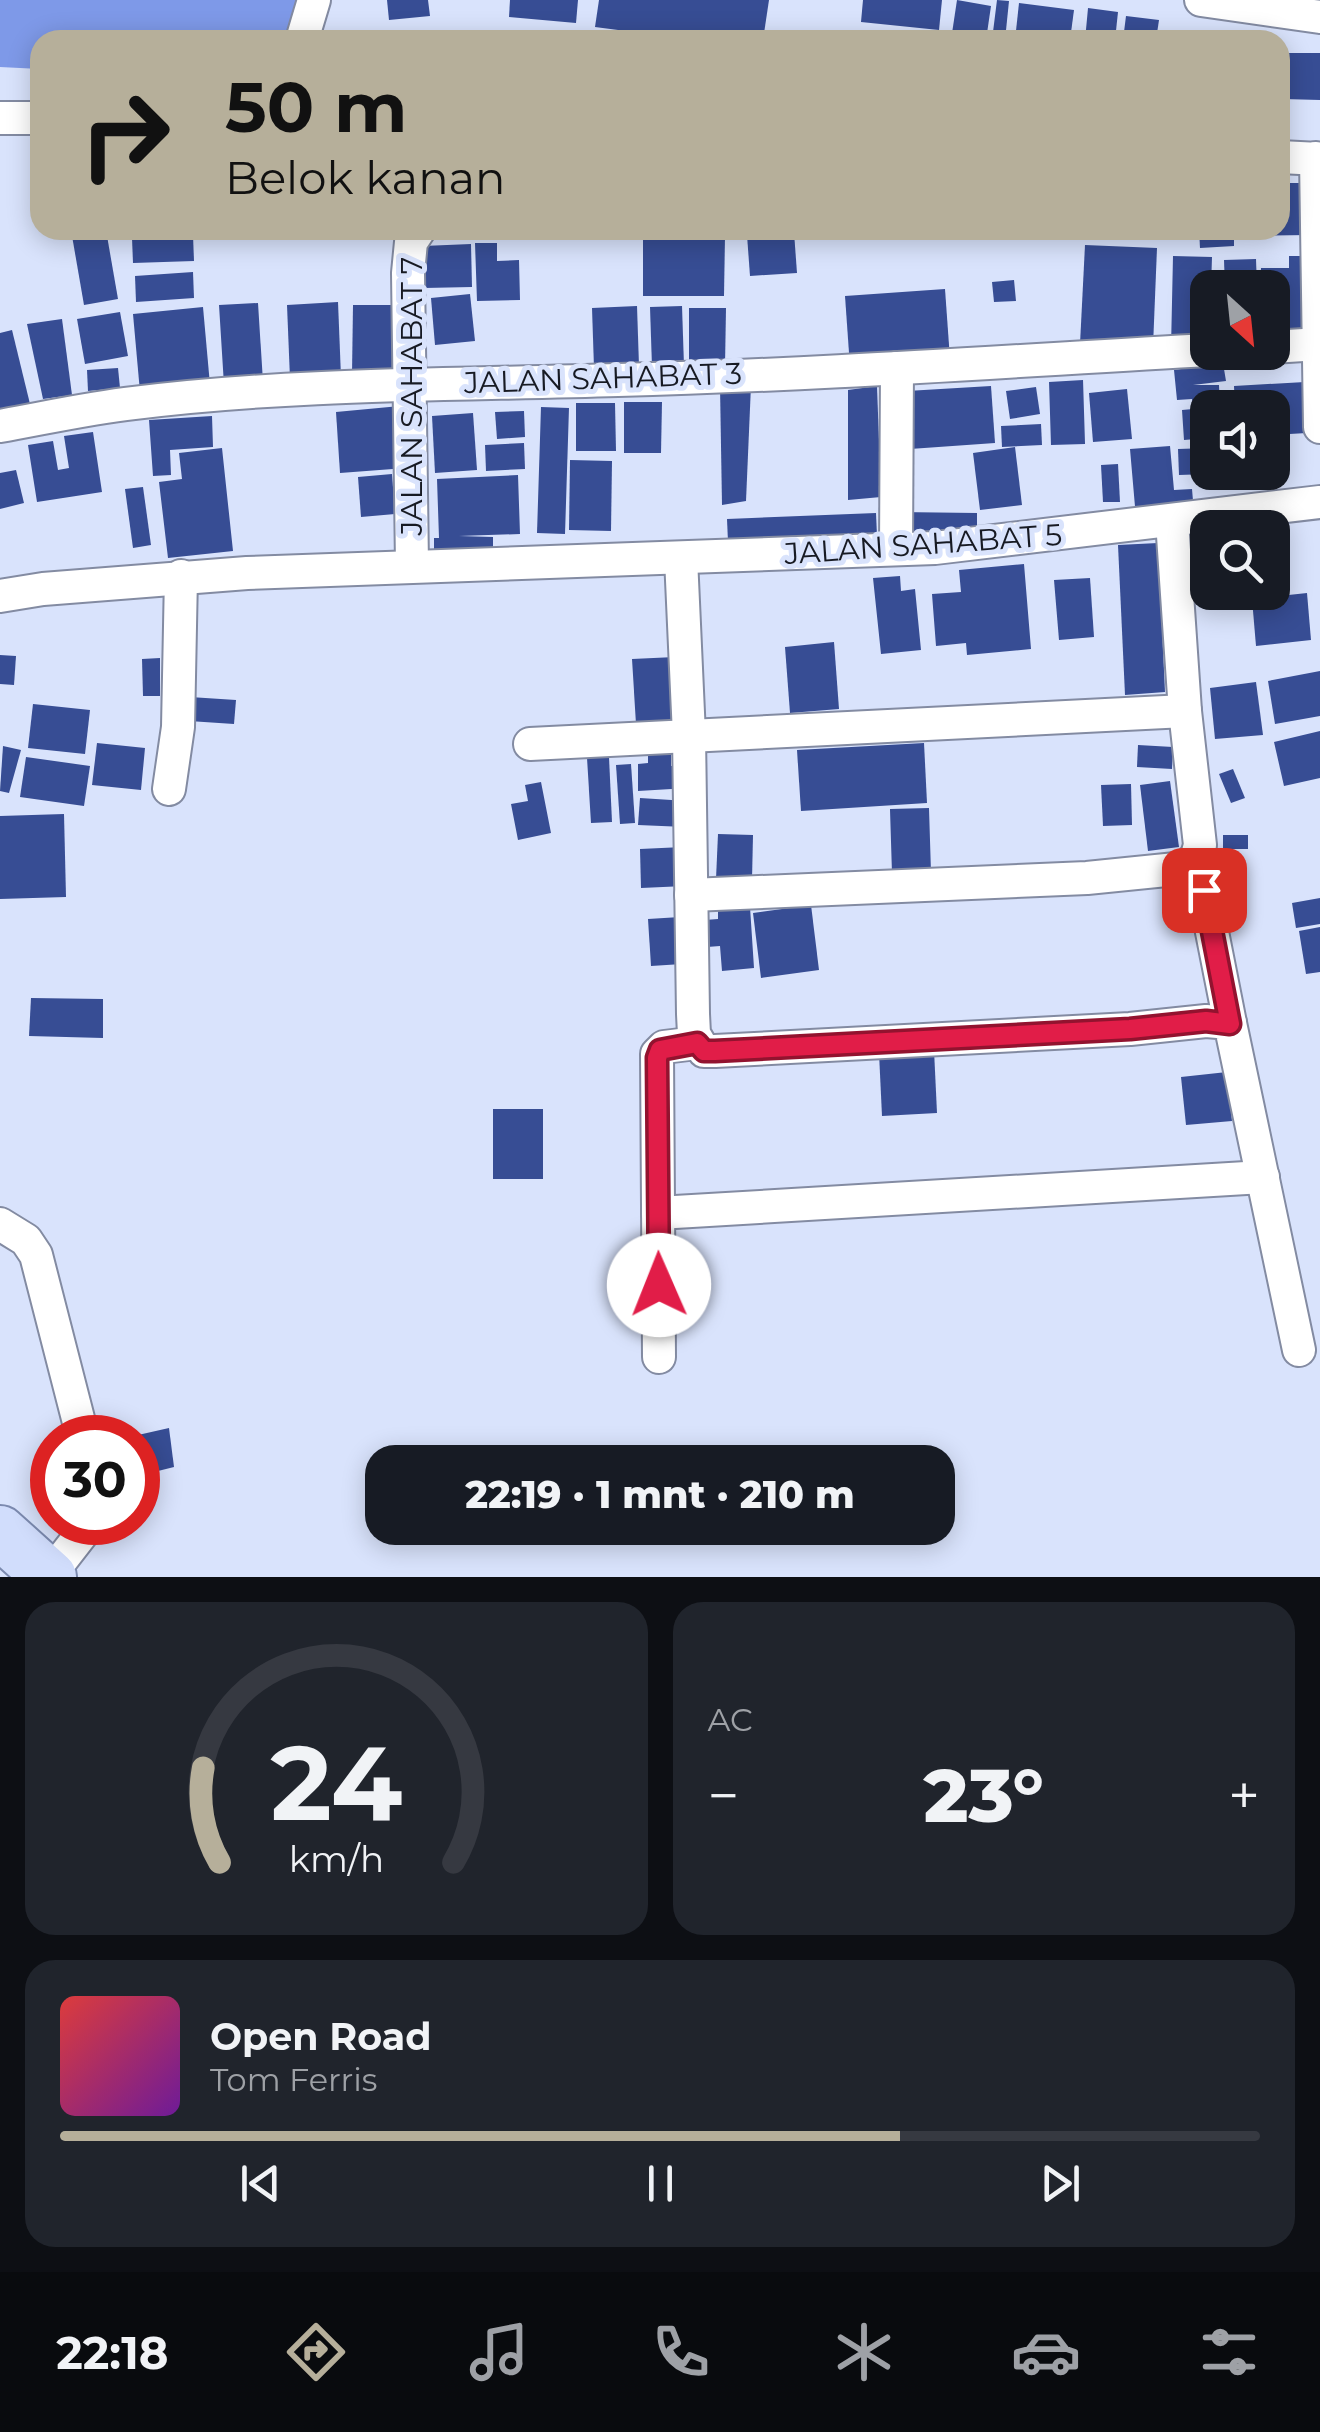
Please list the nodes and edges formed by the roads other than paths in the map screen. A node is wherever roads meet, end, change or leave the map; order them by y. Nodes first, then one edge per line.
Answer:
1 (314, 0) edge
2 (1201, 0) edge
3 (1320, 17) edge
4 (305, 30) edge
5 (0, 118) edge
6 (30, 118) edge
7 (1290, 157) edge
8 (1318, 158) edge
9 (412, 240) edge
10 (1319, 344) edge
11 (1290, 345) edge
12 (1190, 351) edge
13 (897, 368) junction
14 (411, 384) junction
15 (0, 426) edge
16 (1320, 426) edge
17 (1320, 502) edge
18 (1172, 521) junction
19 (896, 550) junction
20 (681, 558) junction
21 (412, 565) junction
22 (181, 576) junction
23 (0, 596) edge
24 (1186, 711) junction
25 (689, 735) junction
26 (530, 744) dead end
27 (169, 789) dead end
28 (1197, 856) junction
29 (691, 894) junction
30 (1230, 1024) junction
31 (697, 1043) junction
32 (1264, 1178) junction
33 (658, 1213) junction
34 (0, 1224) edge
35 (1299, 1350) dead end
36 (659, 1358) dead end
37 (77, 1415) edge
38 (0, 1532) edge
39 (74, 1545) edge
40 (50, 1576) edge

1 - 4 street
2 - 3 street
5 - 6 street
7 - 8 street
8 - 10 street
9 - 14 street, JALAN SAHABAT 7
10 - 11 street
10 - 16 street
12 - 13 street, JALAN SAHABAT 3
13 - 14 street, JALAN SAHABAT 3
13 - 19 street
14 - 15 street, JALAN SAHABAT 3
14 - 21 street, JALAN SAHABAT 7
17 - 18 street, JALAN SAHABAT 5
18 - 19 street, JALAN SAHABAT 5
18 - 24 street
19 - 20 street, JALAN SAHABAT 5
20 - 21 street, JALAN SAHABAT 5
20 - 25 street
21 - 22 street, JALAN SAHABAT 5
22 - 23 street, JALAN SAHABAT 5
22 - 27 street
24 - 25 street
24 - 28 street
25 - 26 street
25 - 29 street
28 - 29 street
28 - 30 street
29 - 31 street
30 - 31 street
30 - 32 street
31 - 33 street
32 - 33 street
32 - 35 street
33 - 36 street
34 - 37 street
38 - 40 main road
39 - 40 street

